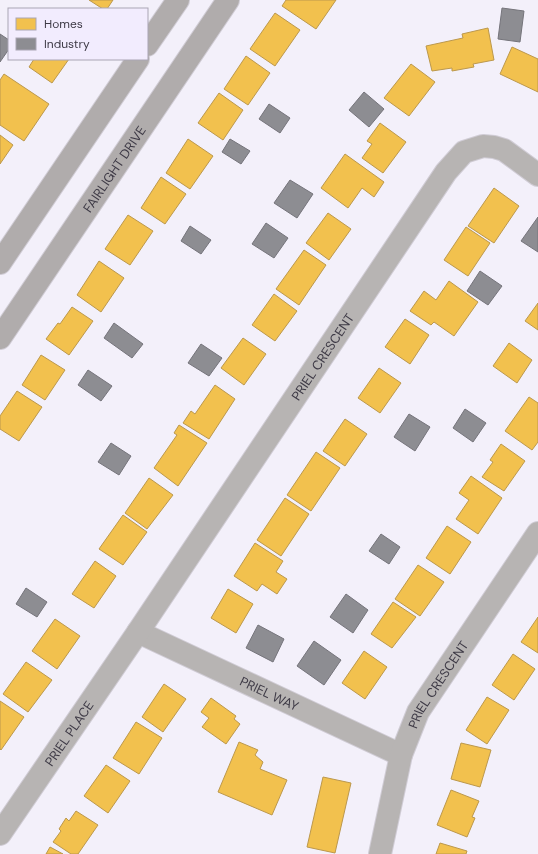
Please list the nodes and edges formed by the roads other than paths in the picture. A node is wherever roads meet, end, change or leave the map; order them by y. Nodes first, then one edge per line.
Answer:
1 (178, 0) edge
2 (228, 0) edge
3 (148, 44) edge
4 (137, 60) edge
5 (538, 175) edge
6 (0, 263) edge
7 (0, 338) edge
8 (538, 533) edge
9 (138, 632) junction
10 (401, 755) junction
11 (0, 834) edge
12 (380, 854) edge

1 - 3 main road
2 - 7 main road, FAIRLIGHT DRIVE
4 - 6 main road
5 - 9 street, PRIEL CRESCENT
8 - 10 street, PRIEL CRESCENT
9 - 10 street, PRIEL WAY
9 - 11 street, PRIEL PLACE
10 - 12 street, PRIEL CRESCENT

